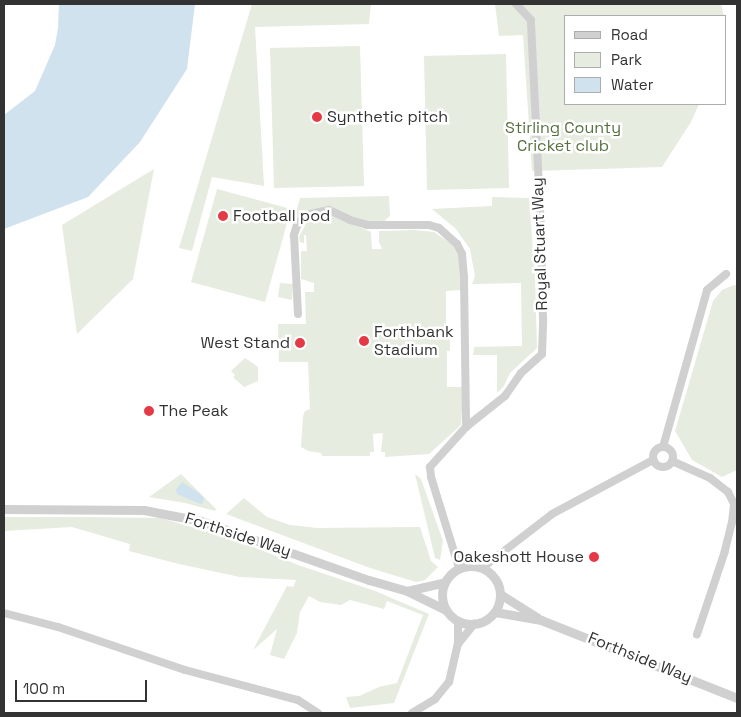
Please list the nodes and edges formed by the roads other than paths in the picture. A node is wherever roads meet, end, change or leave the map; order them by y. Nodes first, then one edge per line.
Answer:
1 (516, 4) edge
2 (726, 274) dead end
3 (298, 314) dead end
4 (466, 428) junction
5 (662, 447) junction
6 (653, 460) junction
7 (672, 461) junction
8 (4, 509) edge
9 (459, 568) junction
10 (482, 568) junction
11 (443, 583) junction
12 (407, 591) junction
13 (500, 594) junction
14 (446, 610) junction
15 (494, 612) junction
16 (4, 613) edge
17 (541, 620) junction
18 (458, 621) junction
19 (474, 624) junction
20 (697, 634) dead end
21 (458, 644) junction
22 (737, 698) edge
23 (318, 713) edge
24 (412, 713) edge

1 - 4 street, Royal Stuart Way
2 - 5 street
3 - 4 street
4 - 9 street, Royal Stuart Way
5 - 6 street
5 - 7 street
6 - 7 street
6 - 10 street
7 - 20 street
8 - 12 street, Forthside Way
9 - 10 street
9 - 11 street
10 - 13 street
11 - 12 street, Forthside Way
11 - 14 street
12 - 14 street, Forthside Way
13 - 15 street
13 - 17 street, Forthside Way
14 - 18 street
15 - 17 street, Forthside Way
15 - 19 street
16 - 23 street
17 - 22 street, Forthside Way
18 - 19 street
18 - 21 street
19 - 21 street
21 - 24 street

